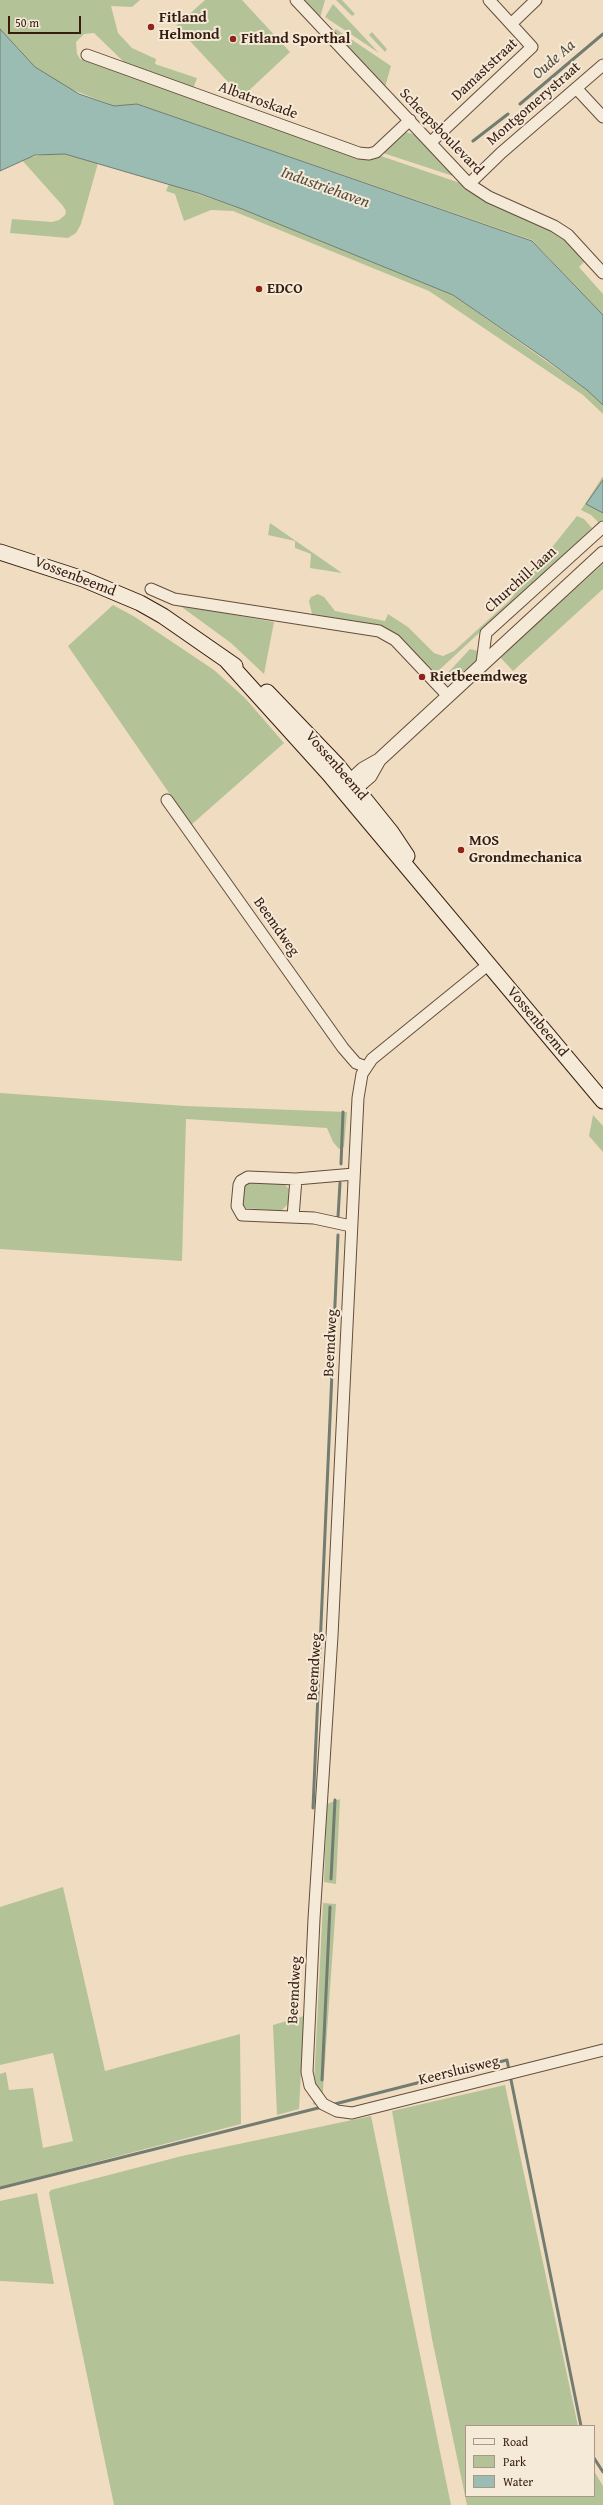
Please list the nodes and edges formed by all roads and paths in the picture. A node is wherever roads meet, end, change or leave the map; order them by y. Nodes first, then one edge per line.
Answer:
1 (296, 0) edge
2 (489, 0) edge
3 (536, 0) edge
4 (511, 24) junction
5 (87, 55) dead end
6 (603, 65) edge
7 (576, 88) junction
8 (603, 117) edge
9 (410, 120) junction
10 (431, 142) junction
11 (469, 184) junction
12 (603, 273) edge
13 (602, 530) edge
14 (0, 552) edge
15 (603, 553) edge
16 (151, 589) dead end
17 (482, 663) junction
18 (447, 695) junction
19 (350, 787) junction
20 (167, 800) dead end
21 (489, 964) junction
22 (366, 1067) junction
23 (603, 1101) edge
24 (354, 1174) junction
25 (296, 1179) junction
26 (293, 1217) junction
27 (351, 1226) junction
28 (603, 2050) edge
29 (323, 2104) joint

1 - 9 street, Scheepsboulevard
2 - 4 street, Damaststraat
3 - 4 street
4 - 10 street, Damaststraat
5 - 9 street, Albatroskade
6 - 7 street, Montgomerystraat
7 - 8 street
7 - 11 street, Montgomerystraat
9 - 10 street, Scheepsboulevard
10 - 11 street, Scheepsboulevard
11 - 12 street, Scheepsboulevard
13 - 17 street, Churchill-laan
14 - 19 main road, Vossenbeemd
15 - 17 street
16 - 18 street
17 - 18 street
18 - 19 street
19 - 21 main road, Vossenbeemd
20 - 22 street, Beemdweg
21 - 22 street
21 - 23 main road, Vossenbeemd
22 - 24 street, Beemdweg
24 - 25 street
24 - 27 street, Beemdweg
25 - 26 street
25 - 26 street
26 - 27 street
27 - 29 street, Beemdweg
28 - 29 street, Keersluisweg

